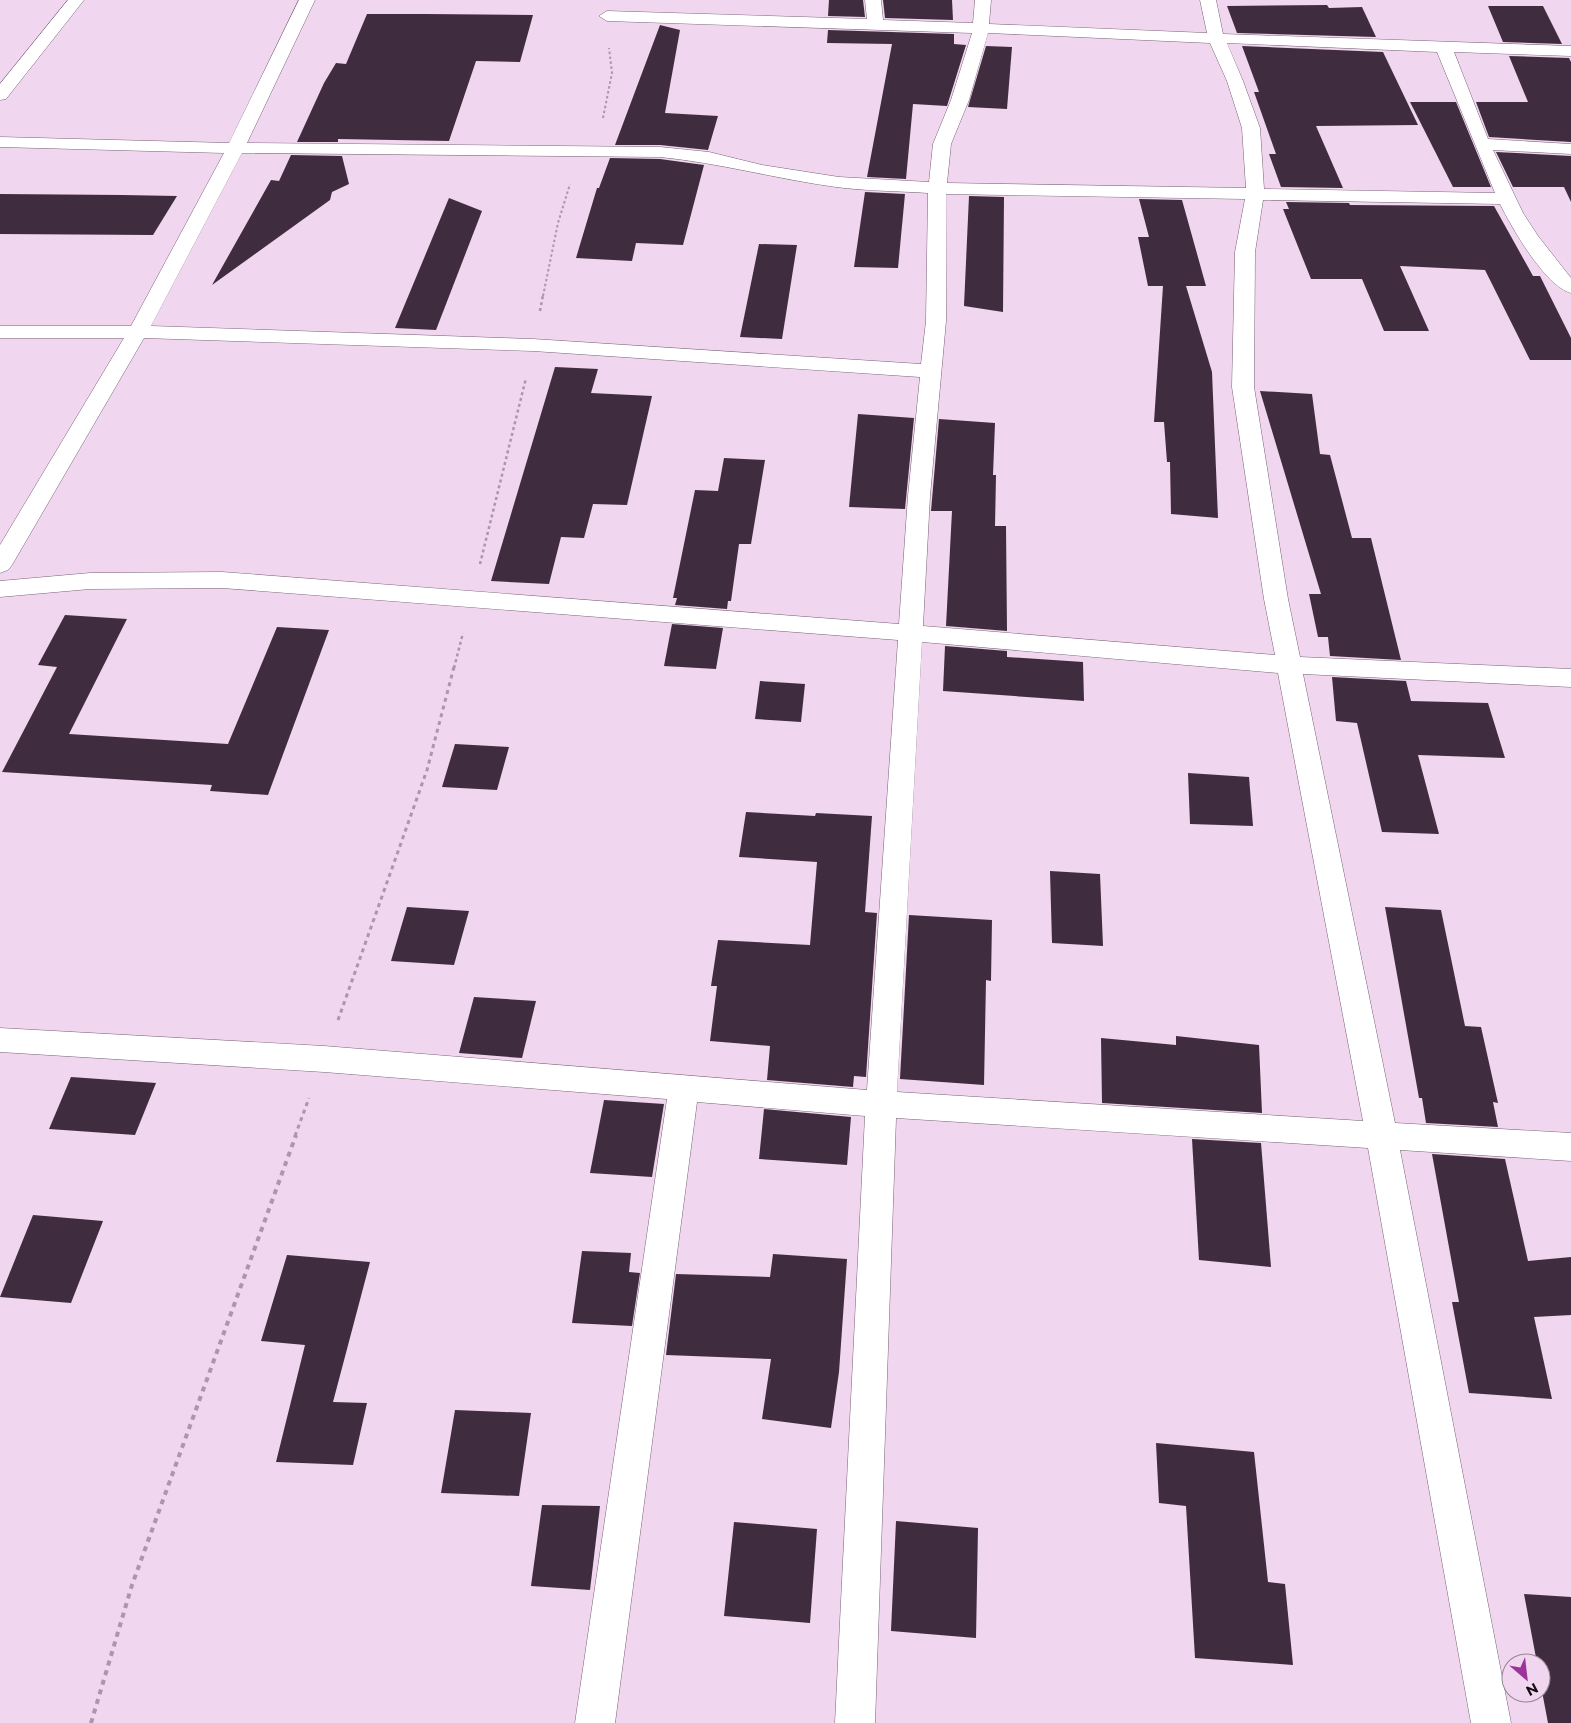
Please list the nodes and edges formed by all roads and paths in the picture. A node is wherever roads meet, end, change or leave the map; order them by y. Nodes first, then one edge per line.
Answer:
1 (76, 0) edge
2 (307, 0) edge
3 (873, 0) edge
4 (983, 0) edge
5 (1208, 0) edge
6 (607, 16) joint
7 (875, 25) junction
8 (981, 29) junction
9 (1216, 37) junction
10 (1443, 46) junction
11 (1571, 51) edge
12 (0, 95) edge
13 (0, 142) edge
14 (1484, 144) junction
15 (236, 148) junction
16 (584, 150) junction
17 (1571, 150) edge
18 (937, 188) junction
19 (1255, 194) junction
20 (1506, 199) junction
21 (1571, 287) edge
22 (0, 332) edge
23 (138, 332) junction
24 (532, 345) junction
25 (931, 371) junction
26 (0, 565) edge
27 (0, 589) edge
28 (471, 600) junction
29 (910, 633) junction
30 (1289, 665) junction
31 (1571, 678) edge
32 (0, 1040) edge
33 (324, 1059) junction
34 (684, 1088) junction
35 (882, 1104) junction
36 (1382, 1136) junction
37 (1571, 1147) edge
38 (91, 1723) edge
39 (595, 1723) edge
40 (855, 1723) edge
41 (1491, 1723) edge

1 - 12 street
2 - 15 street
3 - 7 street
4 - 8 street
5 - 9 street
6 - 7 street
6 - 16 path
7 - 8 street
8 - 9 street
8 - 18 street
9 - 10 street
9 - 19 street
10 - 11 street
10 - 14 street
13 - 15 street
14 - 17 street
14 - 20 street
15 - 16 street
15 - 23 street
16 - 18 street
16 - 24 path
18 - 19 street
18 - 25 street
19 - 20 street
19 - 30 street
20 - 21 street
22 - 23 street
23 - 24 street
23 - 26 street
24 - 25 street
24 - 28 path
25 - 29 street
27 - 28 street
28 - 29 street
28 - 33 path
29 - 30 street
29 - 35 street
30 - 31 street
30 - 36 street
32 - 33 street
33 - 34 street
33 - 38 path
34 - 35 street
34 - 39 street
35 - 36 street
35 - 40 street
36 - 37 street
36 - 41 street

